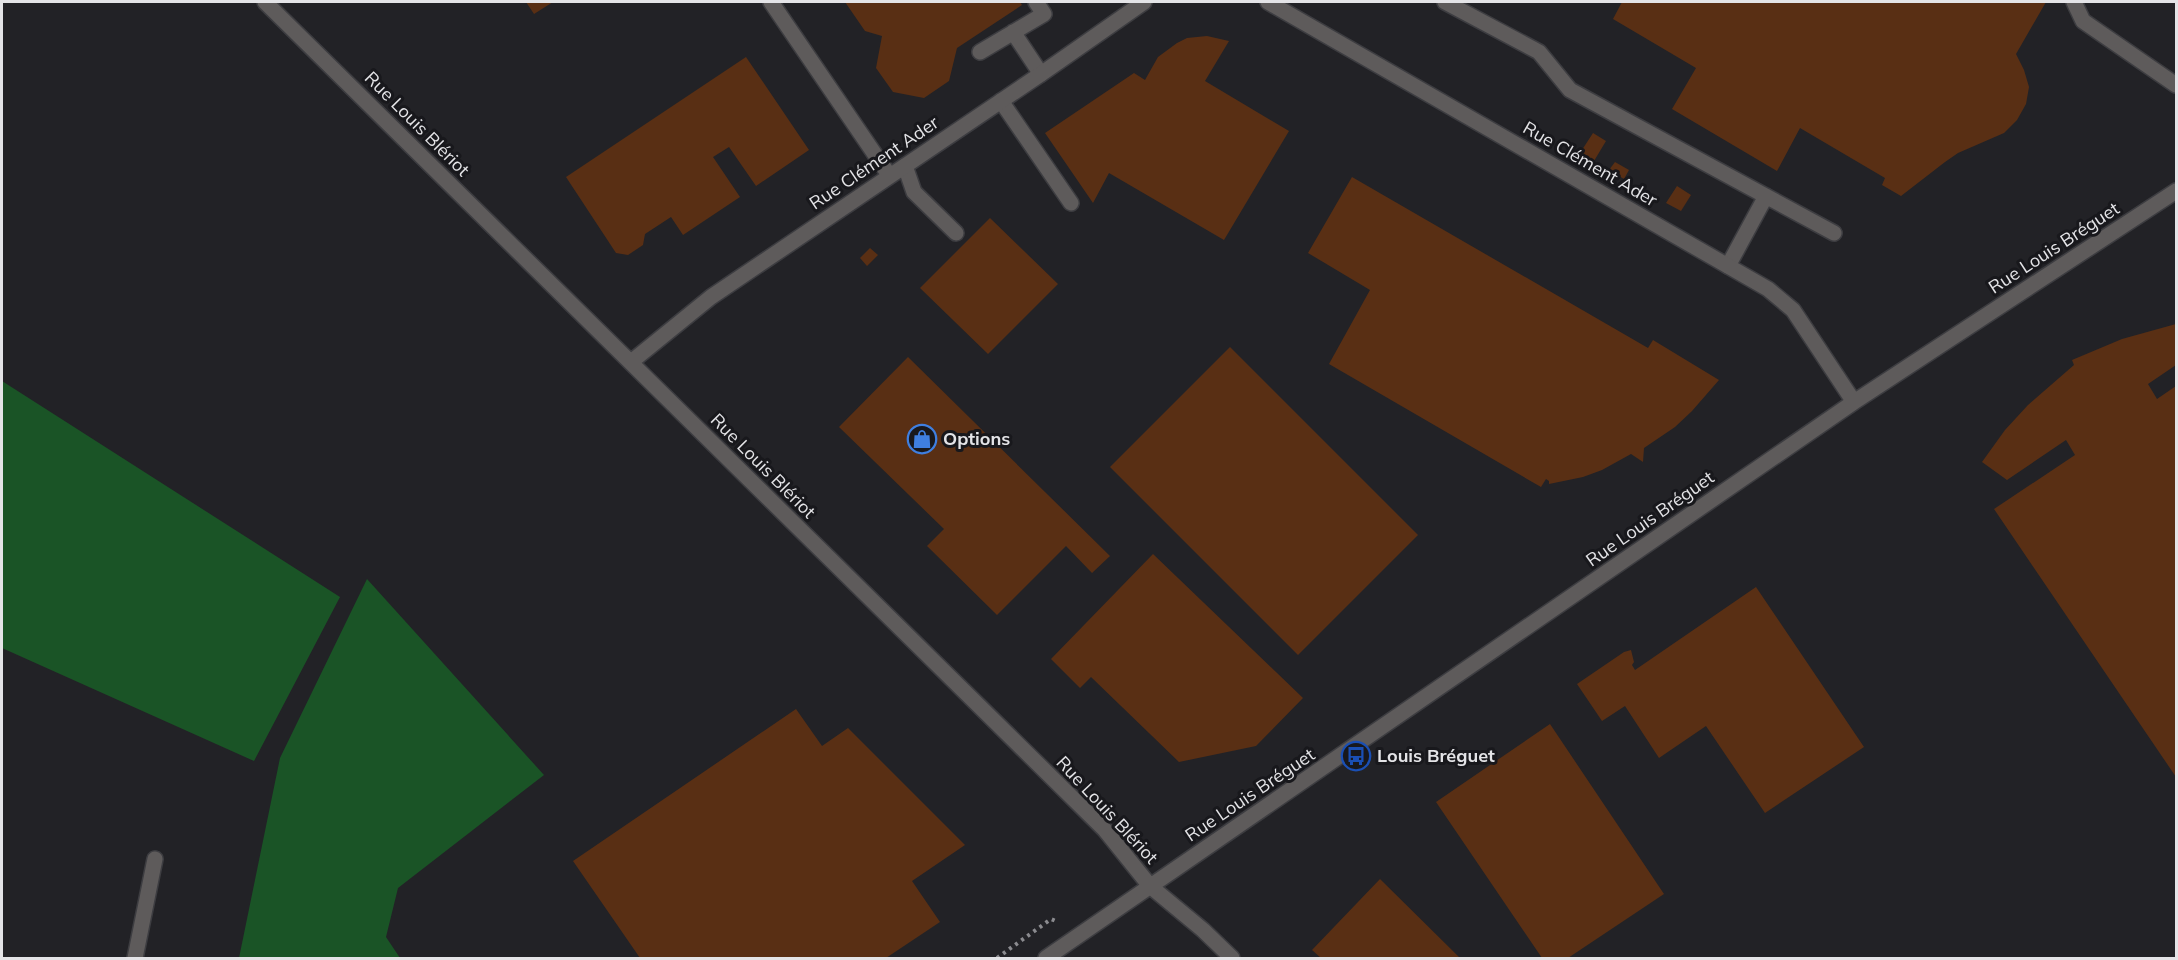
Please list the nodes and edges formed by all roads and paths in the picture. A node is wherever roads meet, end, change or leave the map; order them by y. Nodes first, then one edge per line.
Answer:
1 (266, 2) edge
2 (771, 2) edge
3 (1036, 2) edge
4 (1144, 2) edge
5 (1268, 2) edge
6 (1445, 2) edge
7 (2074, 2) edge
8 (1013, 32) junction
9 (980, 52) dead end
10 (1041, 74) junction
11 (2176, 85) edge
12 (1001, 101) junction
13 (905, 166) junction
14 (889, 176) junction
15 (2176, 191) edge
16 (1766, 196) junction
17 (1071, 203) dead end
18 (956, 233) dead end
19 (1834, 233) dead end
20 (1728, 267) junction
21 (631, 362) junction
22 (1854, 402) junction
23 (155, 859) dead end
24 (1150, 886) junction
25 (1051, 919) dead end
26 (135, 958) edge
27 (997, 958) edge
28 (1046, 958) edge
29 (1232, 958) edge

1 - 21 street, Rue Louis Blériot
2 - 14 street
3 - 8 street
4 - 10 street, Rue Clément Ader
5 - 20 street, Rue Clément Ader
6 - 16 street
7 - 11 street
8 - 9 street
8 - 10 street
10 - 12 street, Rue Clément Ader
12 - 13 street, Rue Clément Ader
12 - 17 street
13 - 14 street, Rue Clément Ader
13 - 18 street
14 - 21 street, Rue Clément Ader
15 - 22 street, Rue Louis Bréguet
16 - 19 street
16 - 20 street
20 - 22 street, Rue Clément Ader
21 - 24 street, Rue Louis Blériot
22 - 24 street, Rue Louis Bréguet
23 - 26 street
24 - 28 street, Rue Louis Bréguet
24 - 29 street, Rue Louis Blériot
25 - 27 path

